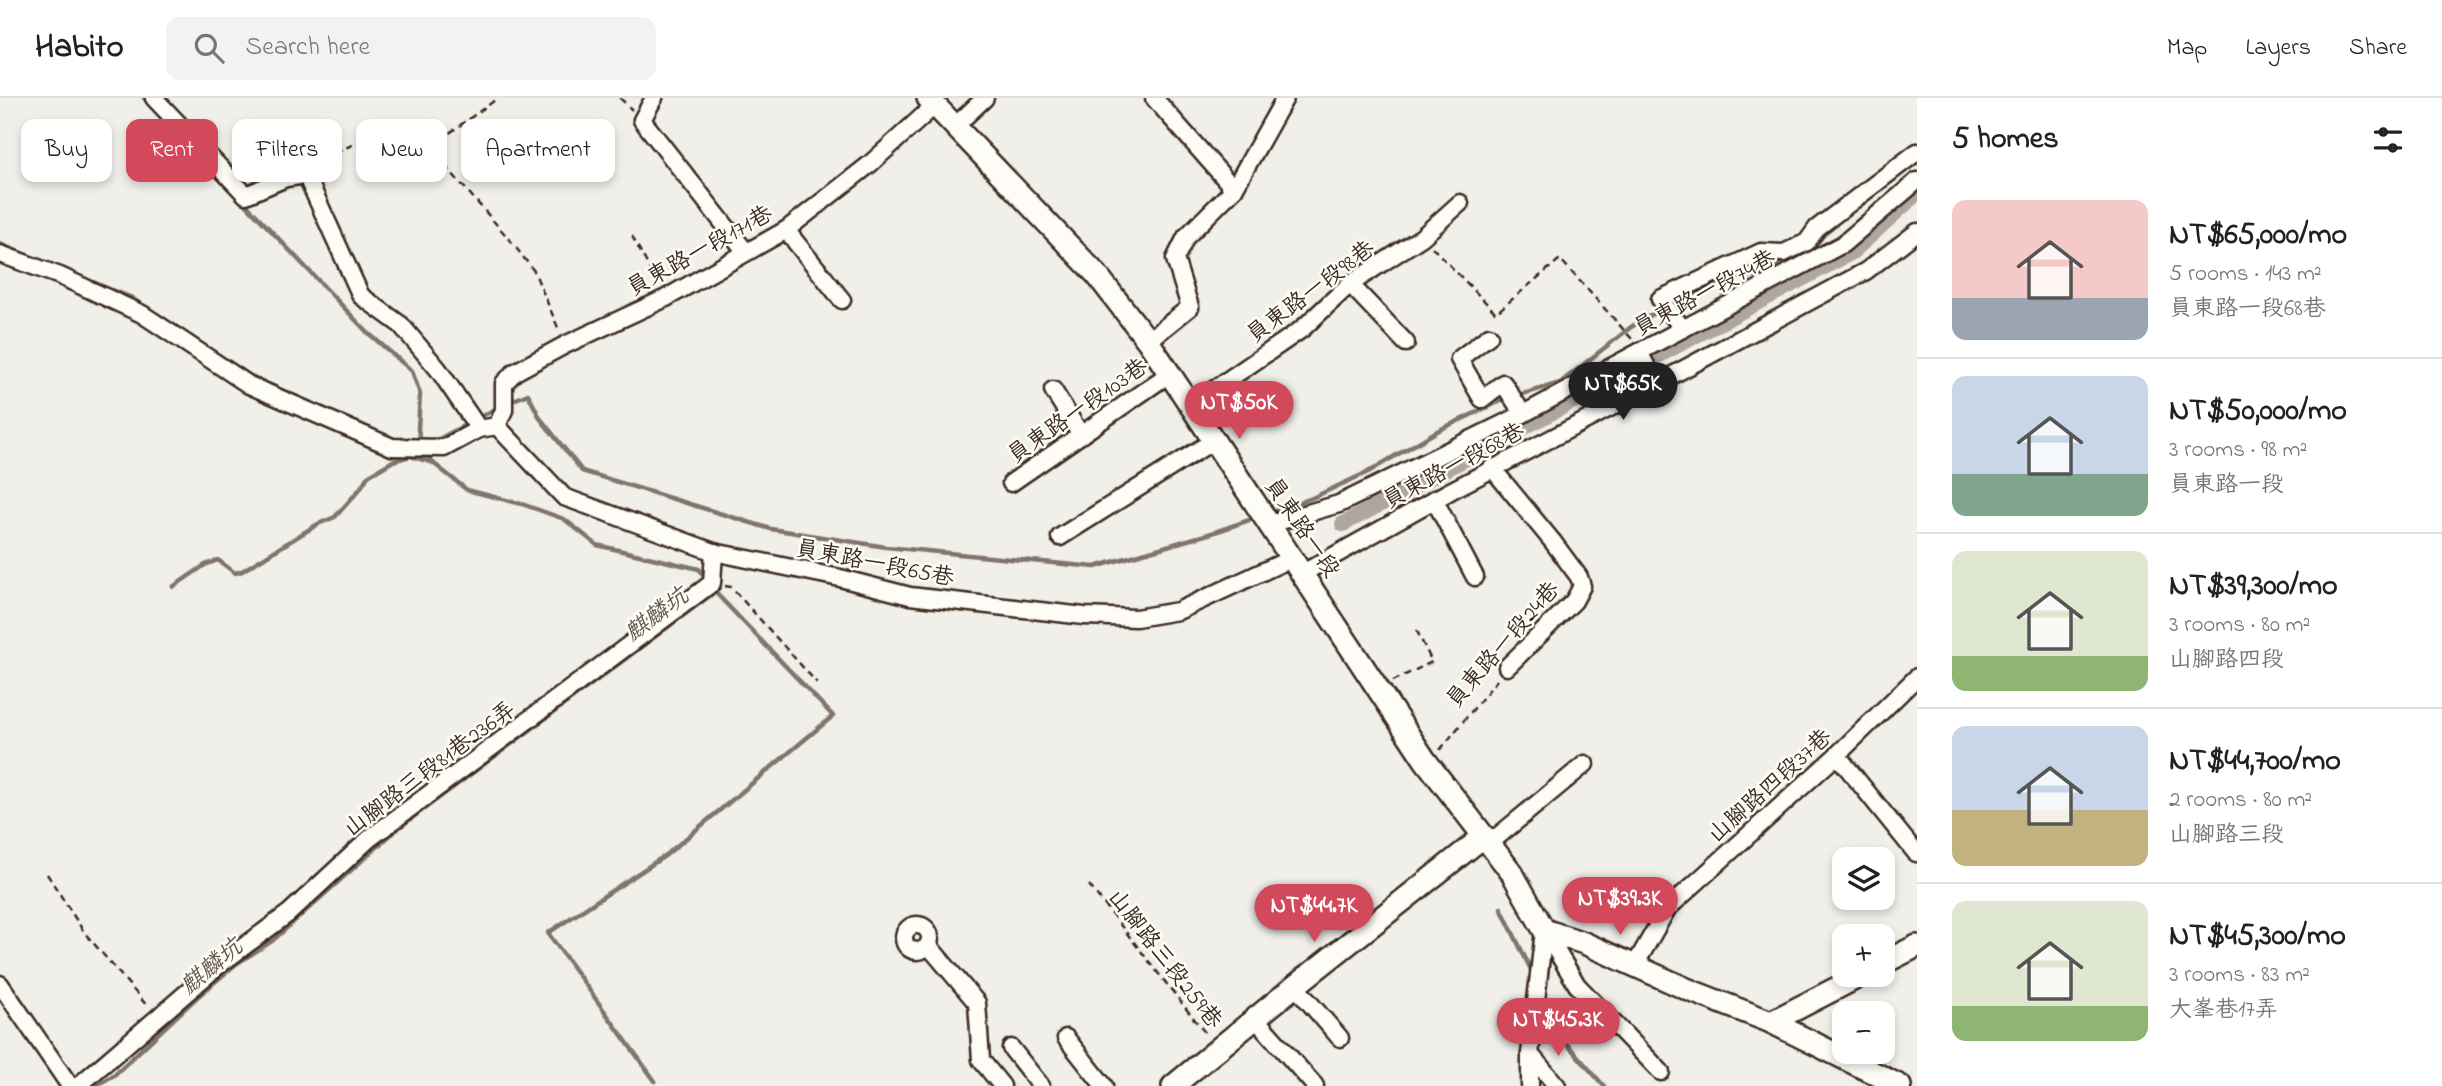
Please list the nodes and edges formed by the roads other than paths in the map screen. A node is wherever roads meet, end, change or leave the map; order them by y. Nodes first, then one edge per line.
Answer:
1 (154, 98) edge
2 (654, 98) edge
3 (985, 98) edge
4 (1154, 98) edge
5 (1285, 98) edge
6 (932, 102) edge
7 (955, 127) junction
8 (1917, 152) edge
9 (1917, 181) edge
10 (1234, 189) junction
11 (1460, 202) dead end
12 (786, 230) junction
13 (1917, 232) edge
14 (746, 252) junction
15 (0, 254) edge
16 (1742, 261) junction
17 (1350, 284) junction
18 (1754, 291) junction
19 (842, 300) dead end
20 (1683, 329) junction
21 (1489, 336) dead end
22 (1148, 341) junction
23 (1406, 343) dead end
24 (1639, 352) junction
25 (1169, 374) junction
26 (1656, 384) junction
27 (1053, 390) dead end
28 (1190, 406) junction
29 (1523, 414) junction
30 (497, 426) junction
31 (479, 429) junction
32 (1081, 435) junction
33 (1213, 441) junction
34 (1492, 468) junction
35 (1011, 484) dead end
36 (1434, 499) junction
37 (1270, 524) junction
38 (1060, 537) dead end
39 (713, 552) junction
40 (1297, 566) junction
41 (1475, 577) dead end
42 (1507, 667) road end
43 (1917, 677) edge
44 (1837, 755) junction
45 (1585, 764) dead end
46 (1483, 838) junction
47 (1916, 853) edge
48 (1544, 930) junction
49 (928, 945) dead end
50 (1917, 946) edge
51 (1895, 958) edge
52 (1634, 967) junction
53 (0, 984) edge
54 (1295, 986) junction
55 (1838, 987) edge
56 (1255, 1018) junction
57 (1771, 1022) junction
58 (1066, 1038) dead end
59 (1340, 1038) dead end
60 (1011, 1048) dead end
61 (1530, 1054) junction
62 (1661, 1072) dead end
63 (1888, 1083) edge
64 (70, 1086) edge
65 (78, 1086) edge
66 (1002, 1086) edge
67 (1041, 1086) edge
68 (1104, 1086) edge
69 (1173, 1086) edge
70 (1315, 1086) edge
71 (1530, 1086) edge
72 (1557, 1086) edge

1 - 31 street
2 - 14 street
3 - 7 street
4 - 10 street
5 - 10 street
6 - 7 main road, 員東路一段
6 - 12 street, 員東路一段171巷
7 - 22 main road, 員東路一段
8 - 16 street
9 - 18 street, 員東路一段74巷
10 - 22 street
11 - 17 street, 員東路一段98巷
12 - 14 street, 員東路一段171巷
12 - 19 street
13 - 26 street, 員東路一段68巷
14 - 30 street, 員東路一段171巷
15 - 31 street
16 - 18 street
16 - 20 street
17 - 23 street
17 - 28 street, 員東路一段98巷
18 - 20 street, 員東路一段74巷
20 - 24 street, 員東路一段74巷
21 - 29 street
22 - 25 main road, 員東路一段
24 - 26 street
24 - 29 street, 員東路一段74巷
25 - 28 main road, 員東路一段
25 - 32 street, 員東路一段103巷
26 - 34 street, 員東路一段68巷
27 - 32 street
28 - 33 main road, 員東路一段
29 - 37 street, 員東路一段74巷
30 - 31 street
30 - 39 street, 員東路一段65巷
32 - 35 street, 員東路一段103巷
33 - 37 main road, 員東路一段
33 - 38 street
34 - 36 street, 員東路一段68巷
34 - 42 street, 員東路一段24巷
36 - 40 street, 員東路一段68巷
36 - 41 street
37 - 40 main road, 員東路一段
39 - 40 street, 員東路一段65巷
39 - 65 street, 山腳路三段81巷236弄
40 - 46 main road, 員東路一段
43 - 44 street, 山腳路四段37巷
44 - 47 street
44 - 52 street, 山腳路四段37巷
45 - 46 street
46 - 48 main road, 員東路一段
46 - 54 main road
48 - 52 main road
48 - 61 street
48 - 62 street
49 - 66 street
50 - 51 main road
52 - 57 main road
53 - 64 street
54 - 56 main road
54 - 59 street
55 - 57 main road
56 - 69 main road
56 - 70 street
57 - 63 main road
58 - 68 street
60 - 67 street
61 - 71 street
61 - 72 street

